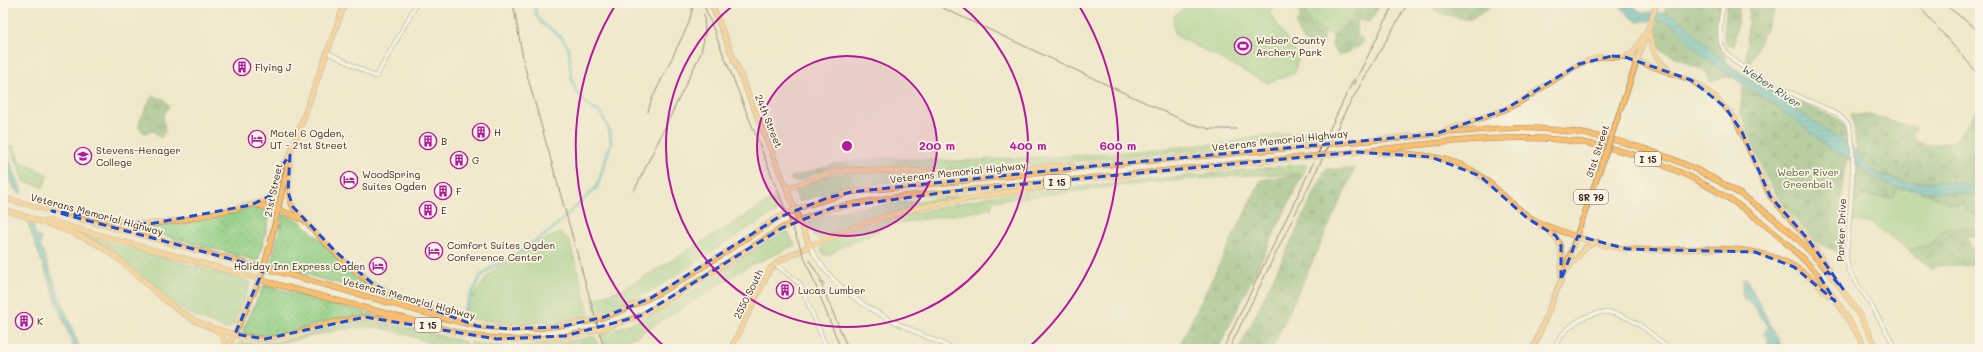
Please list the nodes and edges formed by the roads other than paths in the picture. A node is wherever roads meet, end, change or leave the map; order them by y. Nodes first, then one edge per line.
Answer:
1 (345, 3) edge
2 (417, 3) edge
3 (711, 3) edge
4 (1723, 3) edge
5 (1657, 5) edge
6 (1648, 30) junction
7 (327, 52) junction
8 (1625, 57) junction
9 (1638, 61) junction
10 (1672, 72) junction
11 (1435, 134) junction
12 (1356, 152) junction
13 (290, 155) junction
14 (1093, 166) junction
15 (1096, 178) junction
16 (787, 189) junction
17 (3, 198) edge
18 (251, 205) junction
19 (3, 209) edge
20 (278, 209) junction
21 (9, 211) junction
22 (52, 211) junction
23 (1521, 211) junction
24 (309, 224) junction
25 (1578, 236) junction
26 (1598, 242) junction
27 (810, 246) junction
28 (775, 264) junction
29 (1564, 273) junction
30 (1562, 280) junction
31 (1843, 289) junction
32 (1835, 301) junction
33 (477, 326) junction
34 (210, 327) junction
35 (439, 328) junction
36 (235, 334) junction
37 (227, 349) edge
38 (731, 349) edge
39 (827, 349) edge
40 (954, 349) edge
41 (1533, 349) edge
42 (1553, 349) edge
43 (1669, 349) edge
44 (1865, 349) edge
45 (1877, 349) edge
46 (1896, 349) edge

1 - 7 main road, 21st Street
2 - 7 street
3 - 16 main road, 24th Street
4 - 46 street, Parker Drive
5 - 6 main road, 31st Street / SR 79
6 - 8 highway
6 - 9 main road, 31st Street / SR 79
6 - 10 highway
7 - 13 main road, 21st Street
8 - 9 highway
8 - 11 highway
9 - 10 highway
9 - 25 main road, 31st Street / SR 79, bridge
10 - 31 highway
11 - 14 highway, Veterans Memorial Highway / I 15, bridge
11 - 31 highway, Veterans Memorial Highway / I 15
12 - 15 highway, Veterans Memorial Highway / I 15, bridge
12 - 23 highway
12 - 32 highway, Veterans Memorial Highway / I 15
13 - 18 highway
13 - 20 main road, 21st Street
13 - 24 highway
14 - 16 highway
14 - 33 highway, Veterans Memorial Highway / I 15, bridge
15 - 27 highway
15 - 35 highway, Veterans Memorial Highway / I 15, bridge
16 - 27 main road, 24th Street
17 - 22 highway, Veterans Memorial Highway / I 15
18 - 20 highway
18 - 22 highway
19 - 21 highway, Veterans Memorial Highway / I 15
20 - 24 highway
20 - 36 main road, 21st Street
21 - 34 highway
21 - 35 highway, Veterans Memorial Highway / I 15, bridge
22 - 33 highway, Veterans Memorial Highway / I 15, bridge
23 - 25 highway
23 - 30 highway
24 - 33 highway
25 - 26 highway
25 - 29 main road, 31st Street / SR 79
26 - 29 highway
26 - 32 highway
27 - 28 main road, 2550 South
27 - 40 street
28 - 38 main road, 2550 South
28 - 39 street
29 - 30 main road, 31st Street / SR 79
30 - 41 main road, 31st Street / SR 79
31 - 45 highway, Veterans Memorial Highway / I 15
32 - 44 highway, Veterans Memorial Highway / I 15
34 - 36 highway
34 - 37 highway
35 - 36 highway
36 - 37 main road, 21st Street
42 - 43 street

